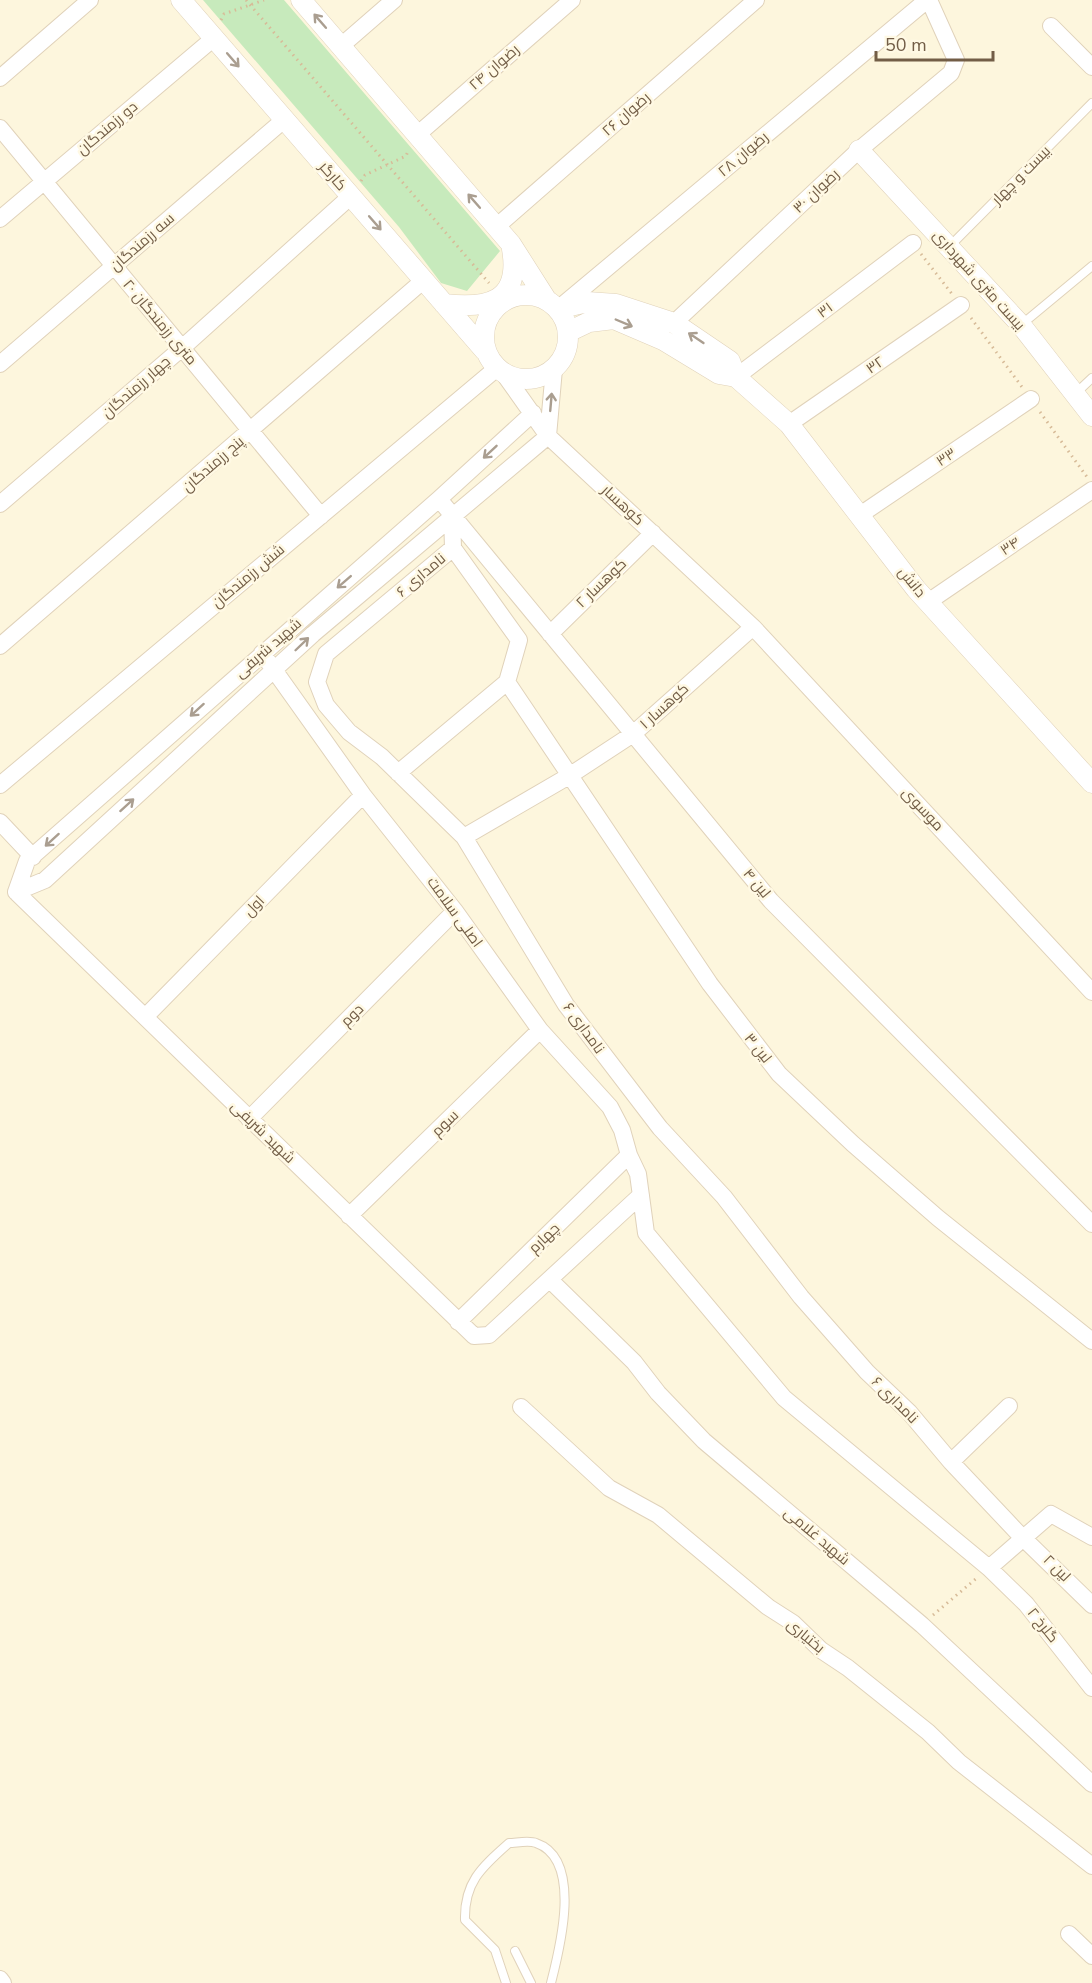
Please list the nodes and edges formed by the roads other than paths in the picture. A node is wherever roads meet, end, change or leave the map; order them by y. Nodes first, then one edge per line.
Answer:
1 (90, 0) edge
2 (181, 0) edge
3 (301, 0) edge
4 (394, 0) edge
5 (572, 0) edge
6 (756, 0) edge
7 (928, 0) edge
8 (1051, 26) dead end
9 (214, 38) junction
10 (341, 46) junction
11 (1092, 67) edge
12 (0, 78) edge
13 (1092, 103) edge
14 (285, 119) junction
15 (0, 128) edge
16 (417, 135) junction
17 (859, 150) junction
18 (45, 182) junction
19 (351, 196) junction
20 (0, 219) edge
21 (496, 227) junction
22 (913, 243) road end
23 (511, 244) junction
24 (950, 247) junction
25 (114, 266) junction
26 (1092, 266) edge
27 (424, 280) junction
28 (444, 304) junction
29 (552, 304) junction
30 (961, 305) road end
31 (674, 323) junction
32 (1021, 325) junction
33 (568, 332) junction
34 (182, 348) junction
35 (485, 351) junction
36 (0, 364) edge
37 (554, 369) junction
38 (500, 371) junction
39 (736, 377) junction
40 (1092, 378) edge
41 (1075, 394) junction
42 (1031, 399) road end
43 (533, 412) junction
44 (1092, 416) edge
45 (789, 424) junction
46 (251, 431) junction
47 (548, 436) junction
48 (1092, 490) edge
49 (439, 500) junction
50 (0, 504) edge
51 (452, 515) junction
52 (860, 515) junction
53 (321, 516) junction
54 (653, 533) junction
55 (453, 548) junction
56 (928, 602) junction
57 (753, 627) junction
58 (550, 634) junction
59 (0, 646) edge
60 (262, 653) junction
61 (276, 670) junction
62 (507, 682) junction
63 (633, 734) junction
64 (398, 773) junction
65 (568, 776) junction
66 (1092, 783) edge
67 (0, 785) edge
68 (363, 795) junction
69 (0, 822) edge
70 (464, 837) junction
71 (33, 857) junction
72 (16, 892) junction
73 (456, 911) junction
74 (1092, 992) edge
75 (145, 1017) junction
76 (540, 1030) junction
77 (249, 1119) junction
78 (629, 1155) junction
79 (641, 1195) junction
80 (349, 1216) junction
81 (1089, 1216) edge
82 (550, 1280) junction
83 (458, 1322) junction
84 (1092, 1341) edge
85 (1009, 1406) dead end
86 (520, 1407) dead end
87 (951, 1462) junction
88 (1022, 1536) junction
89 (1092, 1537) edge
90 (988, 1568) junction
91 (1092, 1605) edge
92 (1092, 1688) edge
93 (1092, 1784) edge
94 (1092, 1866) edge
95 (1069, 1934) dead end
96 (515, 1951) dead end
97 (1092, 1956) edge
98 (0, 1979) edge
99 (3, 1983) edge
100 (506, 1983) edge
101 (531, 1983) edge
102 (551, 1983) edge

1 - 12 street
2 - 9 street, کارگر
10 -> 3 street
4 - 10 street
5 - 16 street, رضوان ۲۴
6 - 21 street, رضوان ۲۶
7 - 17 street, رضوان ۳۰
7 - 29 street, رضوان ۲۸
8 - 11 street
9 -> 14 street, کارگر
9 - 18 street, دو رزمندگان
10 - 16 street
13 - 24 lane, بیست و چهار
14 - 19 street, کارگر
14 - 25 street, سه رزمندگان
15 - 18 street, ۲۰ متری رزمندگان
21 -> 16 street
17 - 24 street, بیست متری شهرداری
17 - 31 street, رضوان ۳۰
18 - 20 street, دو رزمندگان
18 - 25 street, ۲۰ متری رزمندگان
19 -> 27 street, کارگر
19 - 34 street, چهار رزمندگان
21 - 23 street
22 - 39 street, ۳۱
23 - 28 street
23 - 29 street
24 - 32 street, بیست متری شهرداری
25 - 34 street, ۲۰ متری رزمندگان
25 - 36 street, سه رزمندگان
26 - 32 lane
27 - 28 street, کارگر
27 - 46 street, پنج رزمندگان
28 - 35 street, کارگر
29 - 31 street, دانش
29 - 33 street
29 - 35 street
30 - 45 street, ۳۲
39 -> 31 street, دانش
32 - 41 street, بیست متری شهرداری
33 - 37 street
33 -> 39 street, دانش
34 - 46 street, ۲۰ متری رزمندگان
34 - 50 street, چهار رزمندگان
35 - 38 street
37 - 38 street
47 -> 37 street
38 - 43 street, کوهسار
38 - 53 street, شش رزمندگان
39 - 45 street, دانش
40 - 41 lane
41 - 44 street, بیست متری شهرداری
42 - 52 street, ۳۳
43 - 47 street, کوهسار
43 -> 49 street, شهید شریفی
45 - 52 street, دانش
46 - 53 street, ۲۰ متری رزمندگان
46 - 59 street, پنج رزمندگان
47 - 51 street, شهید شریفی
47 - 54 street, کوهسار
48 - 56 street, ۳۴
49 - 51 street, لین ۴
49 -> 60 street, شهید شریفی
51 - 55 street, نامداری ۶
51 - 58 street, لین ۴
61 -> 51 street, شهید شریفی
52 - 56 street, دانش
53 - 67 street, شش رزمندگان
54 - 57 street, کوهسار
54 - 58 street, کوهسار ۲
55 - 62 street
55 - 64 street, نامداری ۶
56 - 66 street, دانش
57 - 63 street, کوهسار ۱
57 - 74 street, موسوی
58 - 63 street, لین ۴
60 - 61 street, اصلی سلامت
60 -> 71 street, شهید شریفی
61 - 68 street, اصلی سلامت
72 -> 61 street, شهید شریفی
62 - 64 street
62 - 65 street, لین ۳
63 - 65 street, کوهسار ۱
63 - 81 street, لین ۴
64 - 70 street, نامداری ۶
65 - 70 street, کوهسار ۱
65 - 84 street, لین ۳
68 - 73 street, اصلی سلامت
68 - 75 street, اول
69 - 71 street
70 - 87 street, نامداری ۶
71 - 72 street, شهید شریفی
72 - 75 street, شهید شریفی
73 - 76 street, اصلی سلامت
73 - 77 street, دوم
75 - 77 street, شهید شریفی
76 - 78 street, اصلی سلامت
76 - 80 street, سوم
77 - 80 street, شهید شریفی
78 - 79 street, اصلی سلامت
78 - 83 street, چهارم
79 - 82 street, شهید شریفی
79 - 90 street, گلرخ ۲
80 - 83 street, شهید شریفی
82 - 83 street, شهید شریفی
82 - 93 street, شهید غلامی
85 - 87 street
86 - 94 street, بختیاری
87 - 88 street, نامداری ۶
88 - 89 street
88 - 90 street
88 - 91 street, لین ۲
90 - 92 street, گلرخ ۲
95 - 97 street
96 - 101 lane
98 - 99 street
100 - 102 lane

